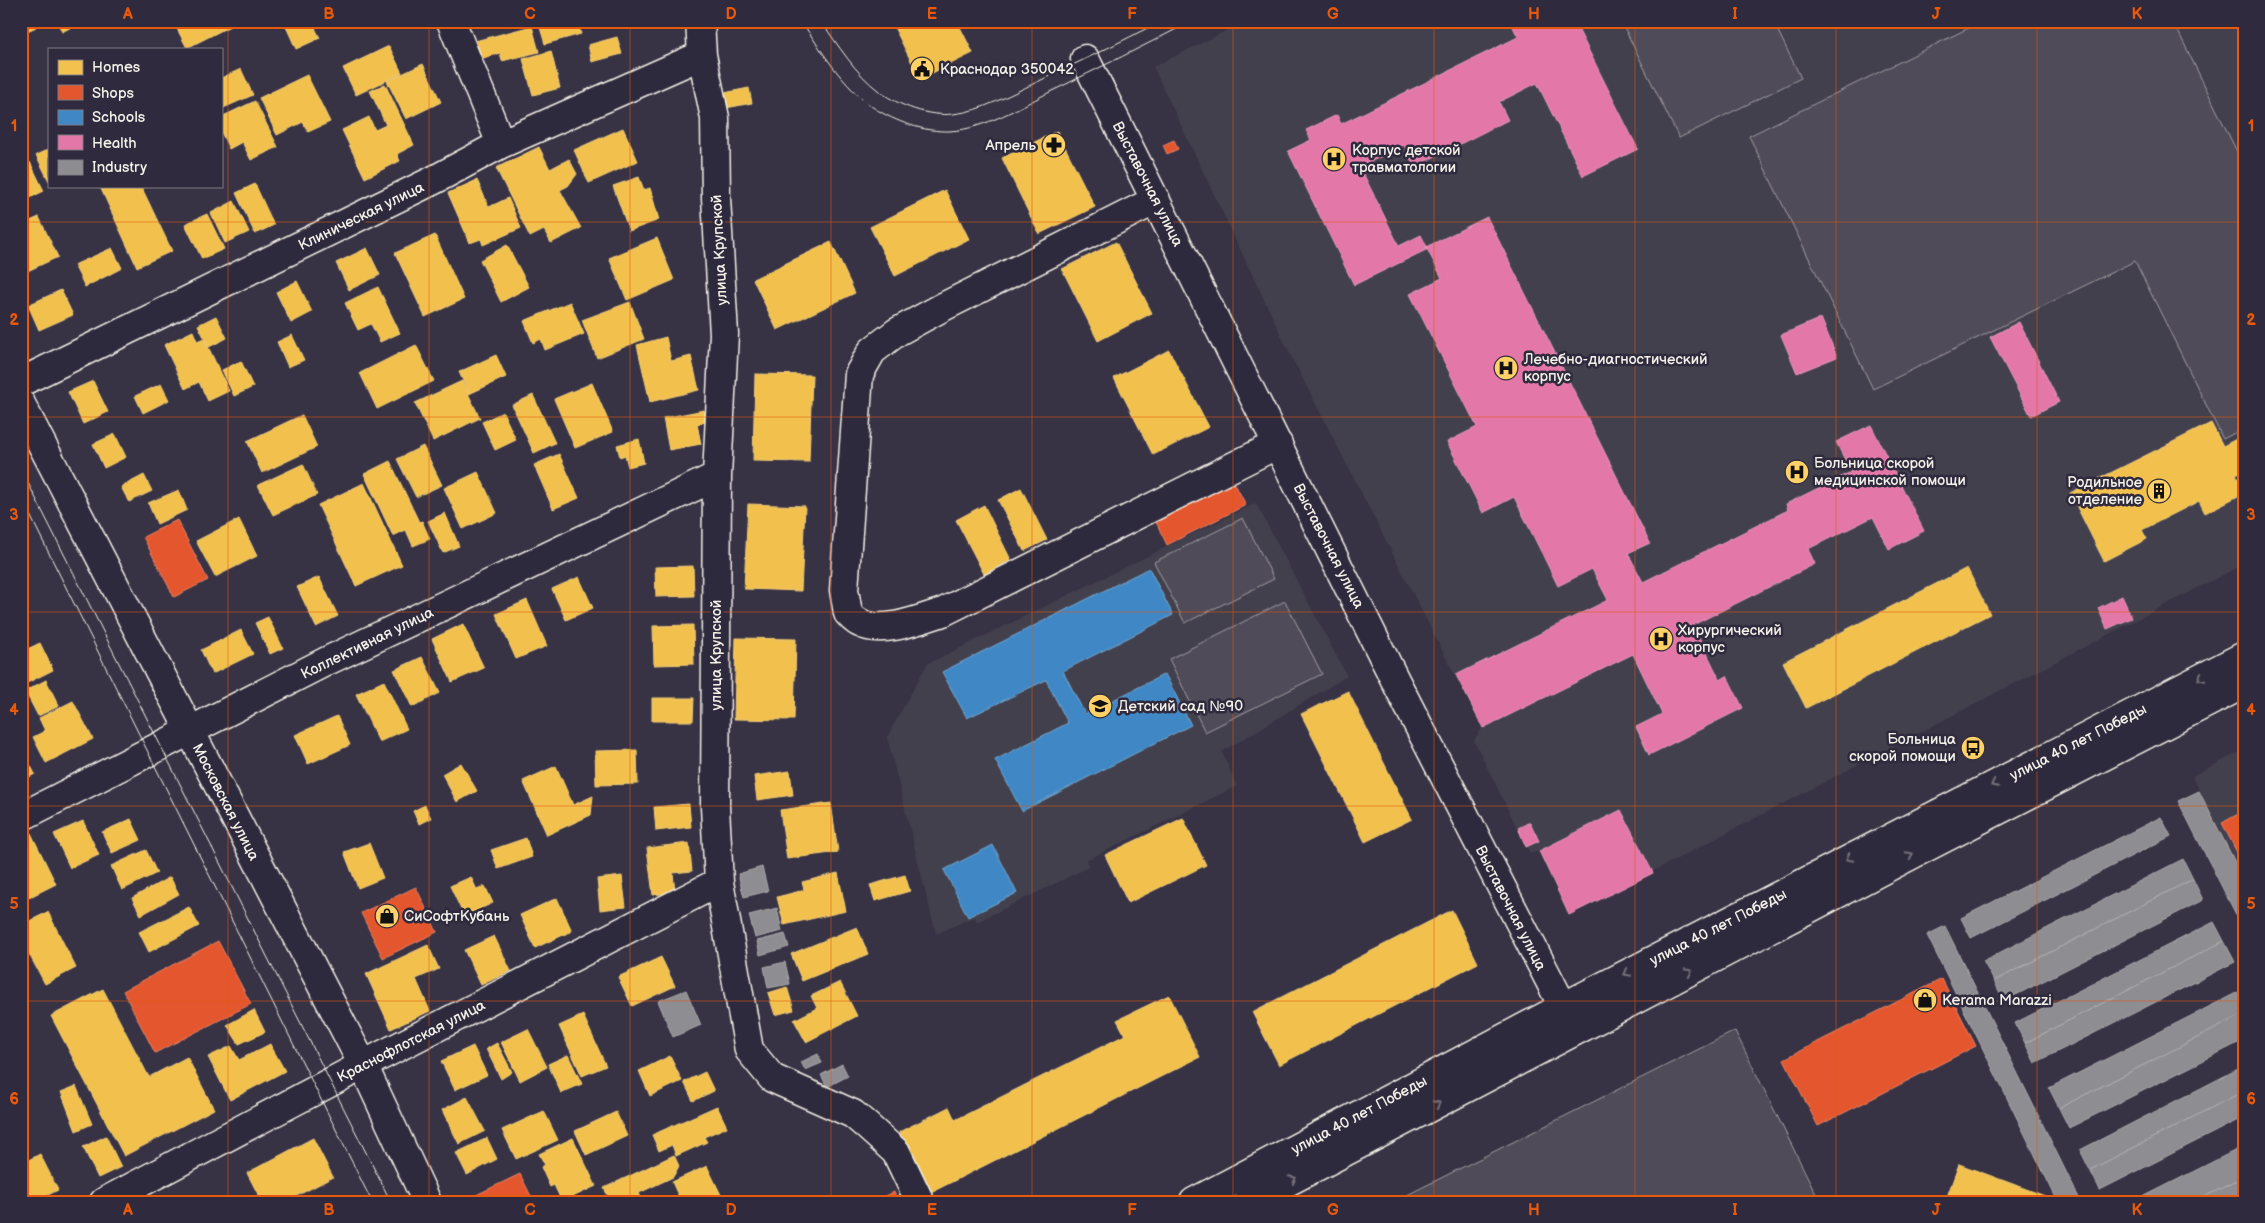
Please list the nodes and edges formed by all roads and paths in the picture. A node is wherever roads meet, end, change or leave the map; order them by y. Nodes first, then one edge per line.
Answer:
1 (451, 21) edge
2 (700, 21) edge
3 (702, 55) junction
4 (1085, 59) dead end
5 (501, 144) junction
6 (1156, 200) junction
7 (21, 382) edge
8 (21, 404) edge
9 (1278, 444) junction
10 (717, 476) junction
11 (2244, 656) edge
12 (2244, 684) edge
13 (190, 731) junction
14 (21, 817) edge
15 (719, 882) junction
16 (1562, 1007) junction
17 (1576, 1031) junction
18 (363, 1065) junction
19 (104, 1202) edge
20 (427, 1202) edge
21 (920, 1202) edge
22 (1194, 1202) edge
23 (1250, 1202) edge

1 - 5 street
2 - 3 street, улица Крупской
3 - 5 street, Клиническая улица
3 - 10 street, улица Крупской
4 - 6 street, Выставочная улица
5 - 7 street, Клиническая улица
6 - 9 street, Выставочная улица
6 - 9 street
8 - 13 street, Московская улица
9 - 16 street, Выставочная улица
10 - 13 street, Коллективная улица
10 - 15 street, улица Крупской
11 -> 16 street, улица 40 лет Победы
17 -> 12 street, улица 40 лет Победы
13 - 14 street, Коллективная улица
13 - 18 street, Московская улица
15 - 18 street, Краснофлотская улица
15 - 21 street, улица Крупской
16 - 17 street, Выставочная улица
16 - 22 street, улица 40 лет Победы
23 -> 17 street, улица 40 лет Победы
18 - 19 street, Краснофлотская улица
18 - 20 street, Московская улица

